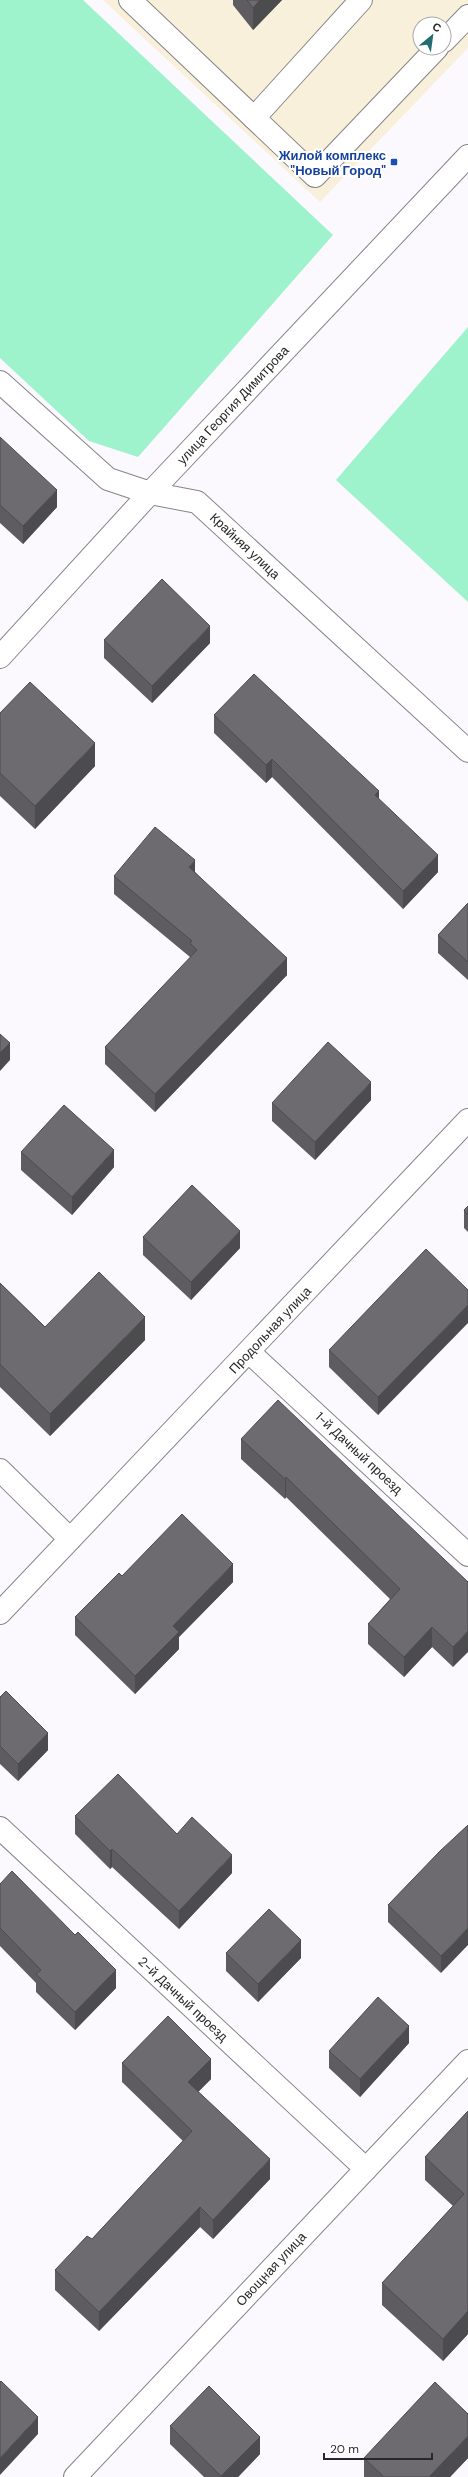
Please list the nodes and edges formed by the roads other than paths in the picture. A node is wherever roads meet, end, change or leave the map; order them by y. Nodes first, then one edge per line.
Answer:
1 (130, 0) edge
2 (361, 0) edge
3 (468, 16) edge
4 (452, 33) edge
5 (430, 56) edge
6 (254, 118) junction
7 (468, 156) edge
8 (0, 382) edge
9 (150, 493) junction
10 (0, 657) edge
11 (468, 751) edge
12 (468, 1120) edge
13 (249, 1352) junction
14 (0, 1470) edge
15 (70, 1539) junction
16 (468, 1555) edge
17 (0, 1613) edge
18 (0, 1828) edge
19 (468, 2061) edge
20 (366, 2169) junction
21 (75, 2477) edge

1 - 6 street
2 - 6 street
3 - 4 street
5 - 6 street
7 - 9 street, улица Георгия Димитрова
8 - 9 street, Крайняя улица
9 - 10 street, улица Георгия Димитрова
9 - 11 street, Крайняя улица
12 - 13 street, Продольная улица
13 - 15 street, Продольная улица
13 - 16 street, 1-й Дачный проезд
14 - 15 street
15 - 17 street, Продольная улица
18 - 20 street, 2-й Дачный проезд
19 - 20 street, Овощная улица
20 - 21 street, Овощная улица

